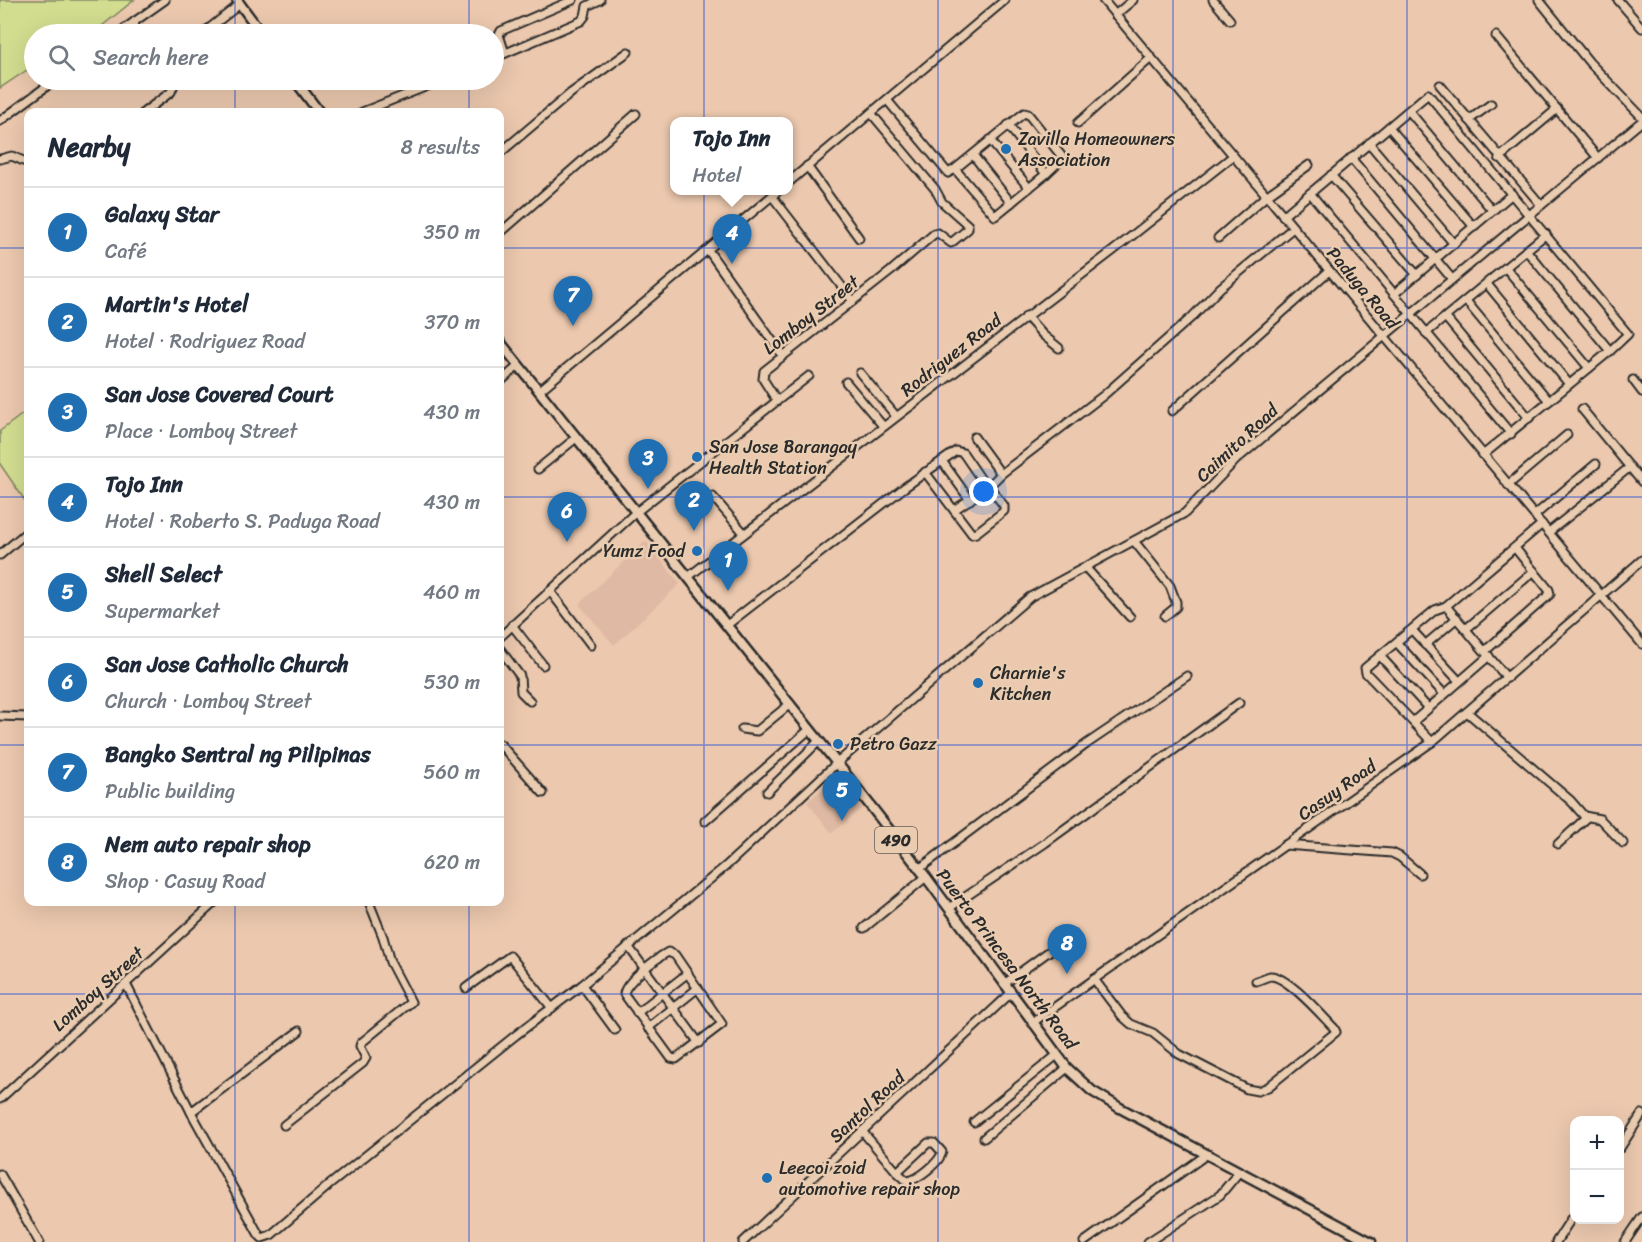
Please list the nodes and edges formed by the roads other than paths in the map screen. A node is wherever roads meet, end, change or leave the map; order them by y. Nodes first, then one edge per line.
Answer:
1 (165, 0) edge
2 (573, 0) edge
3 (600, 0) edge
4 (1005, 0) edge
5 (1103, 0) edge
6 (1133, 0) edge
7 (1214, 0) edge
8 (1539, 0) edge
9 (1618, 0) edge
10 (238, 2) edge
11 (585, 3) edge
12 (1115, 15) junction
13 (1230, 20) dead end
14 (135, 21) junction
15 (131, 24) edge
16 (135, 24) edge
17 (213, 24) edge
18 (254, 24) edge
19 (1642, 28) edge
20 (504, 30) edge
21 (1496, 36) dead end
22 (504, 50) edge
23 (628, 52) dead end
24 (505, 53) joint
25 (1151, 58) junction
26 (1440, 85) dead end
27 (42, 90) edge
28 (172, 90) edge
29 (302, 90) edge
30 (418, 90) edge
31 (1451, 98) junction
32 (887, 100) junction
33 (1491, 104) dead end
34 (1437, 105) junction
35 (149, 108) edge
36 (316, 108) edge
37 (372, 108) edge
38 (1557, 109) junction
39 (1409, 111) junction
40 (871, 113) junction
41 (636, 114) dead end
42 (1642, 119) edge
43 (1469, 120) junction
44 (0, 121) edge
45 (1078, 123) dead end
46 (1008, 125) junction
47 (1389, 127) junction
48 (990, 140) junction
49 (1369, 143) junction
50 (504, 150) edge
51 (973, 155) junction
52 (1233, 156) junction
53 (1351, 158) junction
54 (1499, 158) junction
55 (1598, 158) junction
56 (0, 159) edge
57 (24, 161) edge
58 (1309, 165) dead end
59 (807, 166) junction
60 (955, 170) junction
61 (1046, 174) junction
62 (1331, 175) junction
63 (793, 178) edge
64 (1029, 188) junction
65 (1310, 193) junction
66 (1512, 194) junction
67 (774, 195) edge
68 (777, 195) edge
69 (1266, 196) junction
70 (1011, 203) junction
71 (1541, 205) junction
72 (1492, 210) junction
73 (1530, 214) junction
74 (1283, 216) junction
75 (1474, 227) junction
76 (1293, 228) junction
77 (504, 230) edge
78 (1546, 234) junction
79 (859, 238) dead end
80 (1218, 238) dead end
81 (1454, 244) junction
82 (708, 250) junction
83 (1526, 250) junction
84 (1436, 260) junction
85 (1506, 268) junction
86 (1329, 271) junction
87 (1417, 275) junction
88 (1452, 279) junction
89 (1487, 284) junction
90 (1394, 294) junction
91 (853, 301) junction
92 (1466, 301) junction
93 (1410, 314) junction
94 (1026, 316) junction
95 (1446, 318) junction
96 (1426, 333) junction
97 (1384, 336) junction
98 (504, 347) edge
99 (1059, 348) dead end
100 (1610, 351) junction
101 (783, 356) junction
102 (518, 366) junction
103 (1589, 368) junction
104 (860, 373) dead end
105 (809, 376) dead end
106 (504, 378) edge
107 (1633, 380) dead end
108 (846, 382) dead end
109 (1569, 384) junction
110 (539, 391) junction
111 (1642, 392) edge
112 (1549, 400) junction
113 (777, 401) junction
114 (1581, 409) dead end
115 (1172, 411) dead end
116 (896, 416) junction
117 (1529, 418) junction
118 (883, 426) junction
119 (1510, 434) junction
120 (1567, 435) dead end
121 (975, 437) dead end
122 (576, 438) junction
123 (1483, 455) junction
124 (942, 461) junction
125 (1596, 464) dead end
126 (1630, 467) junction
127 (538, 469) dead end
128 (926, 472) junction
129 (1001, 474) junction
130 (1642, 482) edge
131 (1508, 484) junction
132 (988, 487) junction
133 (713, 497) dead end
134 (970, 500) junction
135 (954, 510) junction
136 (634, 513) junction
137 (1535, 515) junction
138 (1542, 524) junction
139 (1549, 532) junction
140 (744, 533) junction
141 (24, 534) edge
142 (1134, 542) junction
143 (1515, 548) junction
144 (0, 555) edge
145 (1642, 560) edge
146 (1085, 567) junction
147 (1534, 571) junction
148 (687, 577) junction
149 (550, 591) junction
150 (1601, 595) junction
151 (1446, 606) junction
152 (1165, 616) dead end
153 (1130, 617) dead end
154 (1457, 618) junction
155 (512, 625) junction
156 (728, 626) junction
157 (1466, 628) junction
158 (1412, 630) junction
159 (504, 633) edge
160 (1397, 643) junction
161 (1642, 644) edge
162 (591, 645) dead end
163 (1425, 645) junction
164 (504, 654) edge
165 (1487, 654) junction
166 (1380, 656) junction
167 (543, 665) dead end
168 (1187, 676) dead end
169 (1507, 678) junction
170 (1459, 681) junction
171 (1444, 694) junction
172 (530, 701) dead end
173 (1239, 703) dead end
174 (790, 704) junction
175 (1428, 708) junction
176 (1467, 712) junction
177 (0, 716) edge
178 (24, 717) edge
179 (1414, 721) junction
180 (742, 729) dead end
181 (810, 729) junction
182 (819, 741) junction
183 (1432, 742) junction
184 (504, 749) edge
185 (837, 763) junction
186 (766, 792) dead end
187 (543, 793) dead end
188 (1587, 817) junction
189 (705, 821) dead end
190 (1623, 843) dead end
191 (1558, 844) dead end
192 (1285, 845) junction
193 (919, 869) junction
194 (1420, 874) dead end
195 (926, 877) junction
196 (211, 906) edge
197 (371, 906) edge
198 (949, 909) junction
199 (864, 928) dead end
200 (1073, 934) dead end
201 (628, 946) junction
202 (645, 969) junction
203 (688, 973) junction
204 (1094, 979) junction
205 (1256, 981) dead end
206 (126, 984) junction
207 (1004, 984) junction
208 (582, 985) junction
209 (466, 988) dead end
210 (698, 988) junction
211 (663, 993) junction
212 (1011, 993) junction
213 (673, 1007) junction
214 (552, 1008) junction
215 (637, 1013) junction
216 (1032, 1023) junction
217 (648, 1028) junction
218 (615, 1030) dead end
219 (299, 1031) dead end
220 (699, 1043) junction
221 (1056, 1055) junction
222 (1067, 1068) junction
223 (0, 1099) edge
224 (191, 1112) junction
225 (1642, 1114) edge
226 (974, 1122) dead end
227 (284, 1125) dead end
228 (862, 1131) junction
229 (984, 1138) dead end
230 (1624, 1142) edge
231 (1206, 1155) junction
232 (897, 1172) junction
233 (1239, 1172) junction
234 (0, 1174) edge
235 (1642, 1216) edge
236 (1570, 1221) edge
237 (750, 1239) edge
238 (260, 1240) edge
239 (39, 1242) edge
240 (743, 1242) edge
241 (1084, 1242) edge
242 (1148, 1242) edge
243 (1369, 1242) edge
244 (1556, 1242) edge
245 (1625, 1242) edge

1 - 14 street
2 - 20 street
3 - 11 street
4 - 32 street
5 - 12 street, Paduga Road
6 - 12 street
7 - 13 street
8 - 42 street
9 - 19 street
10 - 17 street
10 - 18 main road
11 - 24 street
12 - 25 street, Paduga Road
14 - 15 street
14 - 16 street
21 - 38 street
22 - 24 street
23 - 50 street
25 - 45 street
25 - 52 street, Paduga Road
26 - 31 street
27 - 44 street
28 - 35 street
29 - 36 main road
30 - 37 street
31 - 34 street
31 - 43 street
32 - 40 street
32 - 60 street
33 - 43 street
34 - 39 street
34 - 66 street
38 - 54 street
38 - 55 street
39 - 47 street
39 - 72 street
40 - 59 street
40 - 91 street, Lomboy Street
41 - 77 street
42 - 55 street, Caimito Road
43 - 54 street
46 - 48 street
46 - 61 street
46 - 61 street
47 - 49 street
47 - 75 street
48 - 51 street
48 - 64 street
49 - 53 street
49 - 81 street
51 - 60 street
51 - 70 street
52 - 69 street, Paduga Road
52 - 94 street, Rodriguez Road
53 - 62 street
53 - 84 street
54 - 71 street
55 - 71 street, Caimito Road
56 - 57 street
58 - 69 street
59 - 63 street
59 - 79 street
60 - 70 street
61 - 64 street
62 - 65 street
62 - 87 street
64 - 70 street
65 - 74 street
65 - 90 street
66 - 72 street
66 - 73 street
67 - 82 street
68 - 91 street
69 - 74 street, Paduga Road
69 - 80 street
71 - 73 street, Caimito Road
72 - 75 street
73 - 78 street
73 - 88 street, Caimito Road
74 - 76 street, Paduga Road
75 - 81 street
76 - 86 street, Paduga Road
76 - 129 street
78 - 83 street
78 - 100 street
81 - 84 street
82 - 101 street
82 - 110 street
83 - 85 street
83 - 100 street
84 - 87 street
84 - 88 street
85 - 89 street
85 - 103 street
86 - 97 street, Paduga Road
86 - 115 street
87 - 90 street
88 - 93 street, Caimito Road
89 - 92 street
89 - 109 street
90 - 93 street
91 - 101 street, Lomboy Street
92 - 95 street
92 - 112 street
93 - 96 street
93 - 97 street, Caimito Road
94 - 99 street
94 - 116 street, Rodriguez Road
95 - 96 street
95 - 117 street
96 - 119 street
97 - 123 street, Paduga Road
97 - 142 street, Caimito Road
98 - 102 main road, Puerto Princesa North Road / 490
100 - 103 street
101 - 113 street, Lomboy Street
102 - 106 street
102 - 110 main road, Puerto Princesa North Road / 490
103 - 109 street
104 - 116 street
105 - 113 street
107 - 111 street
108 - 118 street
109 - 112 street
110 - 122 main road, Puerto Princesa North Road / 490
112 - 117 street
113 - 136 street
114 - 126 street
116 - 118 street, Rodriguez Road
117 - 119 street
118 - 140 street, Rodriguez Road
119 - 123 street
120 - 131 street
121 - 129 street
122 - 127 street
122 - 136 main road, Puerto Princesa North Road / 490
123 - 131 street, Paduga Road
124 - 128 street
124 - 132 street
124 - 134 street
125 - 137 street
126 - 130 street
126 - 139 street
128 - 135 street
128 - 156 street
129 - 132 street
131 - 137 street, Paduga Road
132 - 134 street
132 - 135 street
133 - 140 street
134 - 135 street
136 - 148 main road, Puerto Princesa North Road / 490
136 - 149 street
137 - 138 street, Paduga Road
138 - 139 street, Paduga Road
138 - 143 street
139 - 150 street, Paduga Road
140 - 148 street, Rodriguez Road
141 - 144 street
142 - 146 street, Caimito Road
142 - 152 street
143 - 147 street
143 - 151 street
145 - 150 street, Casuy Road
146 - 153 street
146 - 185 street, Caimito Road
147 - 157 street
147 - 165 street
148 - 156 main road, Puerto Princesa North Road / 490
149 - 155 street
149 - 162 street
150 - 161 street, Paduga Road
150 - 169 street, Casuy Road
151 - 154 street
151 - 158 street
154 - 157 street
154 - 163 street
155 - 159 street
155 - 167 street
156 - 174 main road, Puerto Princesa North Road / 490
157 - 165 street
158 - 160 street
158 - 163 street
160 - 166 street
160 - 171 street
163 - 170 street
164 - 172 street
165 - 169 street
165 - 170 street
166 - 175 street
166 - 179 street
168 - 193 street
169 - 176 street, Casuy Road
170 - 171 street
171 - 175 street
173 - 198 street
174 - 180 street
174 - 181 main road, Puerto Princesa North Road / 490
175 - 179 street
176 - 183 street, Casuy Road
176 - 188 street
177 - 178 street
179 - 183 street
181 - 182 main road, Puerto Princesa North Road / 490
181 - 189 street
182 - 185 main road, Puerto Princesa North Road / 490
182 - 186 street
183 - 192 street, Casuy Road
184 - 187 street
185 - 193 main road, Puerto Princesa North Road / 490
185 - 201 street, Caimito Road
188 - 190 street
188 - 191 street
192 - 194 street
192 - 204 street, Casuy Road
193 - 195 main road, Puerto Princesa North Road / 490
195 - 198 main road, Puerto Princesa North Road / 490
195 - 199 street
196 - 206 street, Lomboy Street
197 - 227 street
198 - 207 main road, Puerto Princesa North Road / 490
200 - 207 street
201 - 202 street
201 - 208 street, Caimito Road
202 - 203 street
202 - 211 street
202 - 215 street
203 - 210 street
203 - 211 street
204 - 205 street
204 - 216 street, Casuy Road
206 - 223 street, Lomboy Street
206 - 224 street
207 - 212 main road, Puerto Princesa North Road / 490
208 - 214 street, Caimito Road
208 - 218 street
209 - 214 street
210 - 213 street
210 - 220 street
211 - 213 street
211 - 215 street
212 - 216 main road, Puerto Princesa North Road / 490
212 - 228 street, Santol Road
213 - 217 street
213 - 220 street
214 - 238 street, Caimito Road
215 - 217 street
216 - 221 main road, Puerto Princesa North Road / 490
217 - 220 street
219 - 224 street
221 - 222 main road, Puerto Princesa North Road / 490
221 - 226 street
222 - 229 street
222 - 231 main road, Puerto Princesa North Road / 490
224 - 238 street
225 - 230 street
228 - 232 street
228 - 237 street, Santol Road
231 - 233 main road, Puerto Princesa North Road / 490
231 - 241 street
232 - 232 street
233 - 242 street
233 - 243 main road, Puerto Princesa North Road / 490
234 - 239 street
235 - 245 street
236 - 244 street
237 - 240 street, Santol Road

